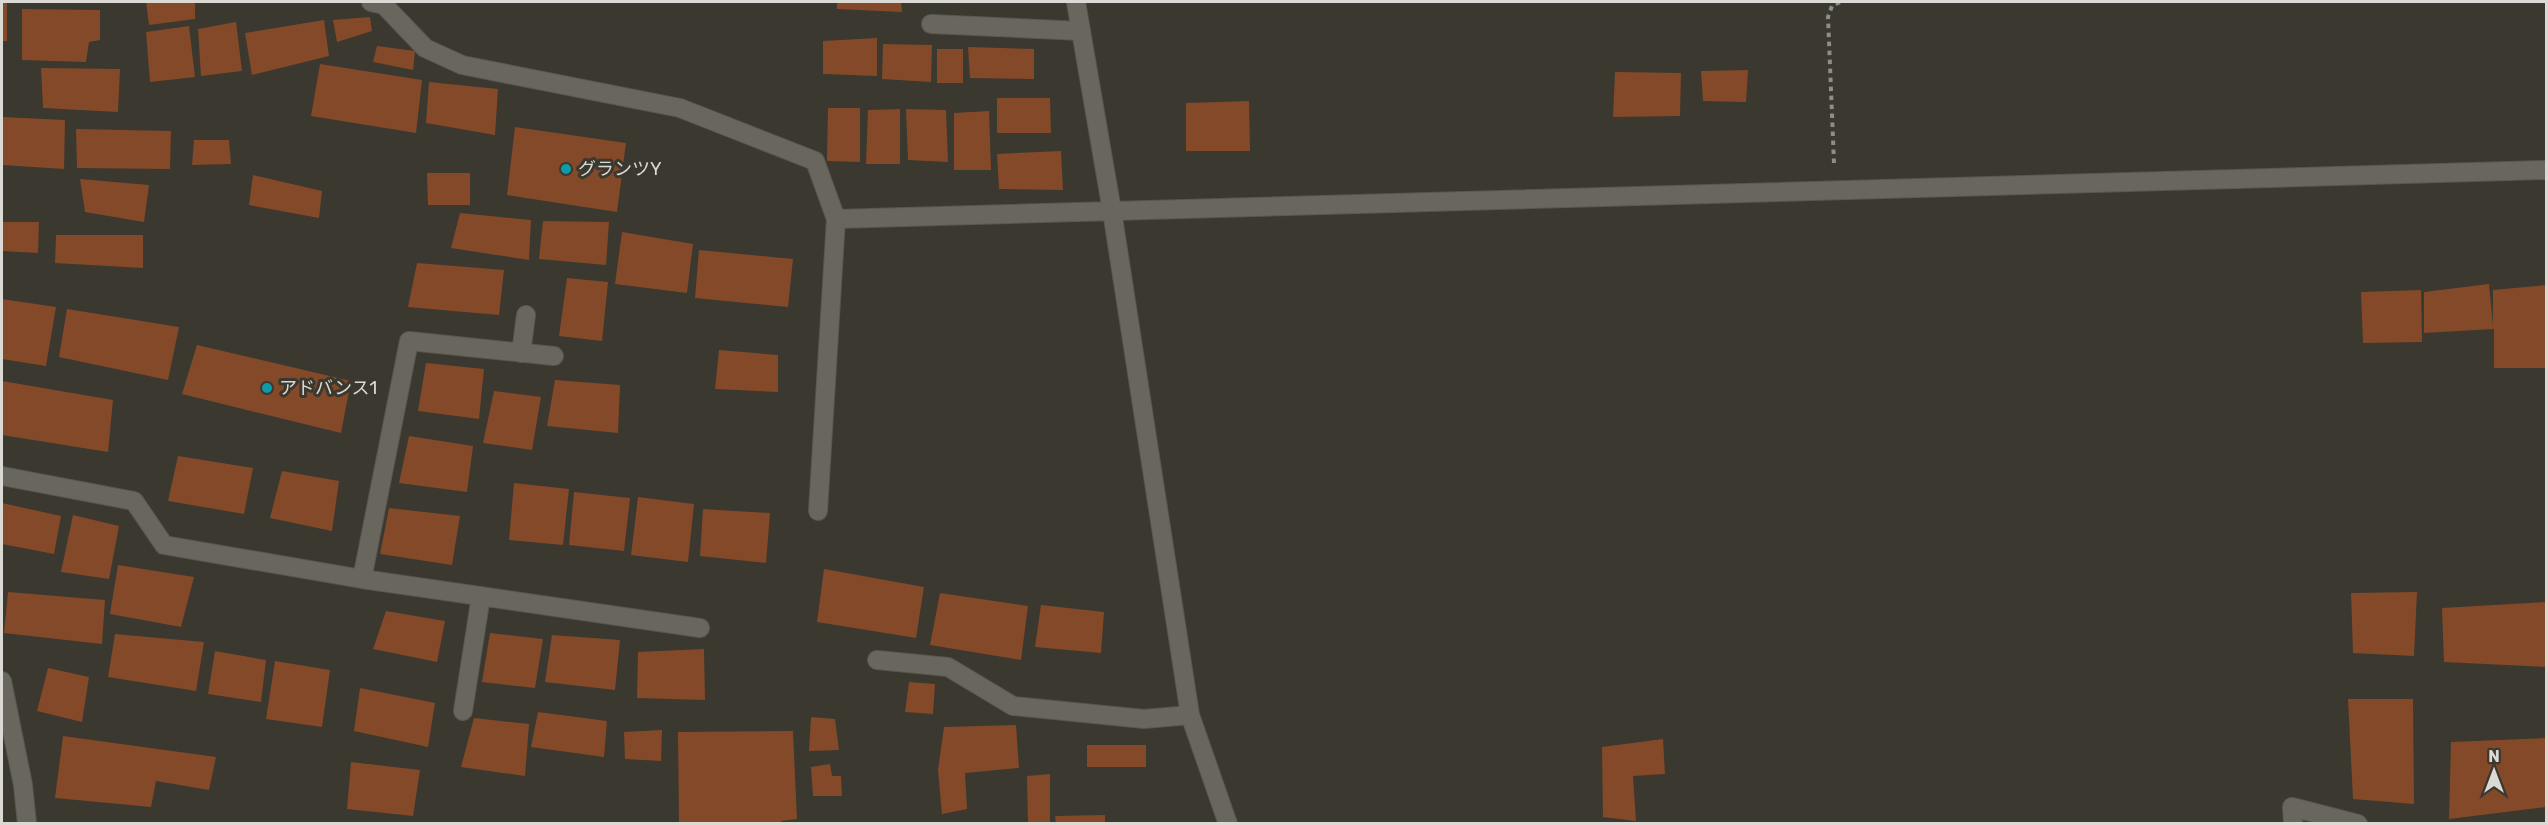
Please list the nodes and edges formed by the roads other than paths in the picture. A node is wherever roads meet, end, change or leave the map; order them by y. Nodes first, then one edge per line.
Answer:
1 (381, 2) edge
2 (1076, 2) edge
3 (931, 24) dead end
4 (1081, 31) junction
5 (2547, 170) edge
6 (1112, 211) junction
7 (836, 219) junction
8 (526, 315) dead end
9 (521, 353) junction
10 (554, 356) dead end
11 (2, 476) edge
12 (818, 511) dead end
13 (363, 579) junction
14 (481, 596) junction
15 (700, 628) dead end
16 (877, 660) dead end
17 (2, 681) edge
18 (463, 711) dead end
19 (1190, 715) junction
20 (27, 824) edge
21 (1228, 824) edge
22 (2294, 824) edge
23 (2358, 824) edge

1 - 7 street
2 - 4 street
3 - 4 street
4 - 6 street
5 - 6 street
6 - 7 street
6 - 19 street
7 - 12 street
8 - 9 street
9 - 10 street
9 - 13 street
11 - 13 street
13 - 14 street
14 - 15 street
14 - 18 street
16 - 19 street
17 - 20 street
19 - 21 street
22 - 23 street

